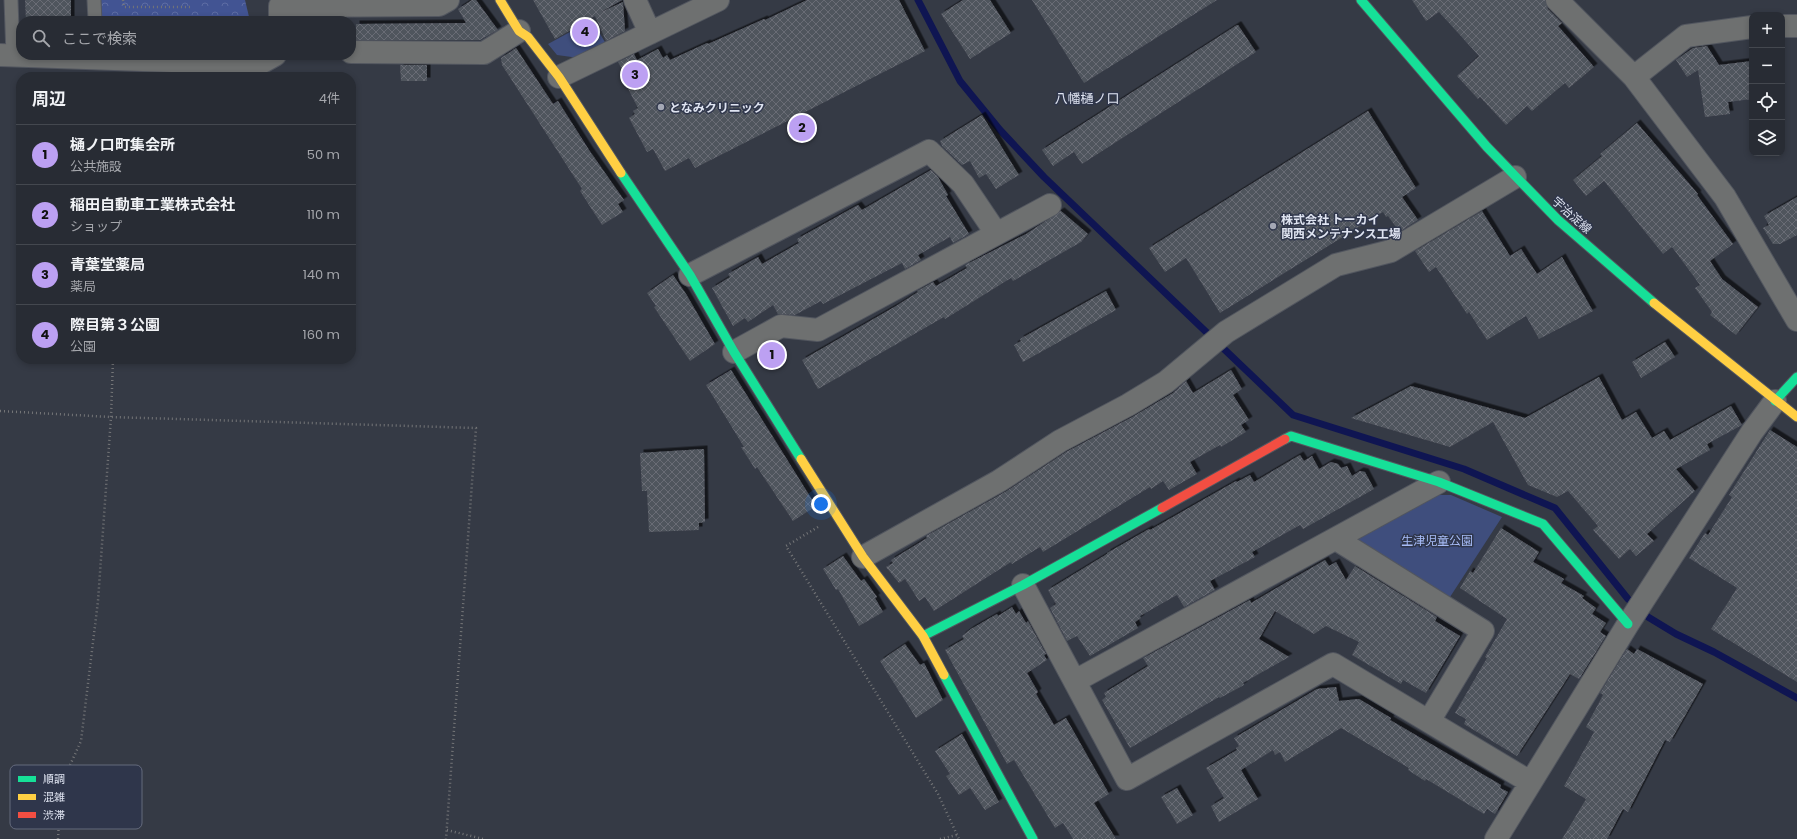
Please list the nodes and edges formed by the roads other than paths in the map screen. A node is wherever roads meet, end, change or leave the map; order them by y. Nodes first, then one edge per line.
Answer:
1 (11, 0) edge
2 (94, 0) edge
3 (448, 0) edge
4 (500, 0) edge
5 (635, 0) edge
6 (718, 0) edge
7 (1361, 0) edge
8 (1557, 0) edge
9 (95, 16) edge
10 (280, 16) edge
11 (1785, 26) edge
12 (1797, 26) edge
13 (1749, 27) edge
14 (519, 31) junction
15 (650, 33) junction
16 (356, 52) edge
17 (7, 56) edge
18 (166, 60) edge
19 (266, 60) edge
20 (559, 77) junction
21 (1634, 77) junction
22 (1515, 176) junction
23 (1050, 205) dead end
24 (996, 233) junction
25 (690, 275) junction
26 (1797, 320) edge
27 (734, 352) junction
28 (1797, 377) edge
29 (1775, 401) junction
30 (1797, 417) edge
31 (1439, 482) junction
32 (1336, 539) junction
33 (863, 557) junction
34 (1023, 585) junction
35 (1628, 624) junction
36 (923, 636) junction
37 (1075, 681) junction
38 (1429, 721) junction
39 (1530, 782) junction
40 (1032, 839) edge
41 (1496, 839) edge

1 - 17 lane
2 - 9 lane
3 - 10 street
4 - 14 street
5 - 15 street
6 - 15 street
7 - 22 street, 宇治淀線
8 - 21 street
11 - 12 street
13 - 21 street
14 - 16 street
14 - 20 street
15 - 20 street
18 - 19 street
20 - 25 street
21 - 26 street
22 - 29 street, 宇治淀線
22 - 33 street
23 - 24 street
24 - 25 street
24 - 27 street
25 - 27 street
27 - 33 street
28 - 29 street
29 - 30 street, 宇治淀線
29 - 35 street
31 - 32 street
31 - 34 street
31 - 35 street
32 - 37 street
32 - 38 street
33 - 36 street
34 - 36 street
34 - 37 street
35 - 39 street
36 - 40 street
37 - 38 street
38 - 39 street
39 - 41 street

